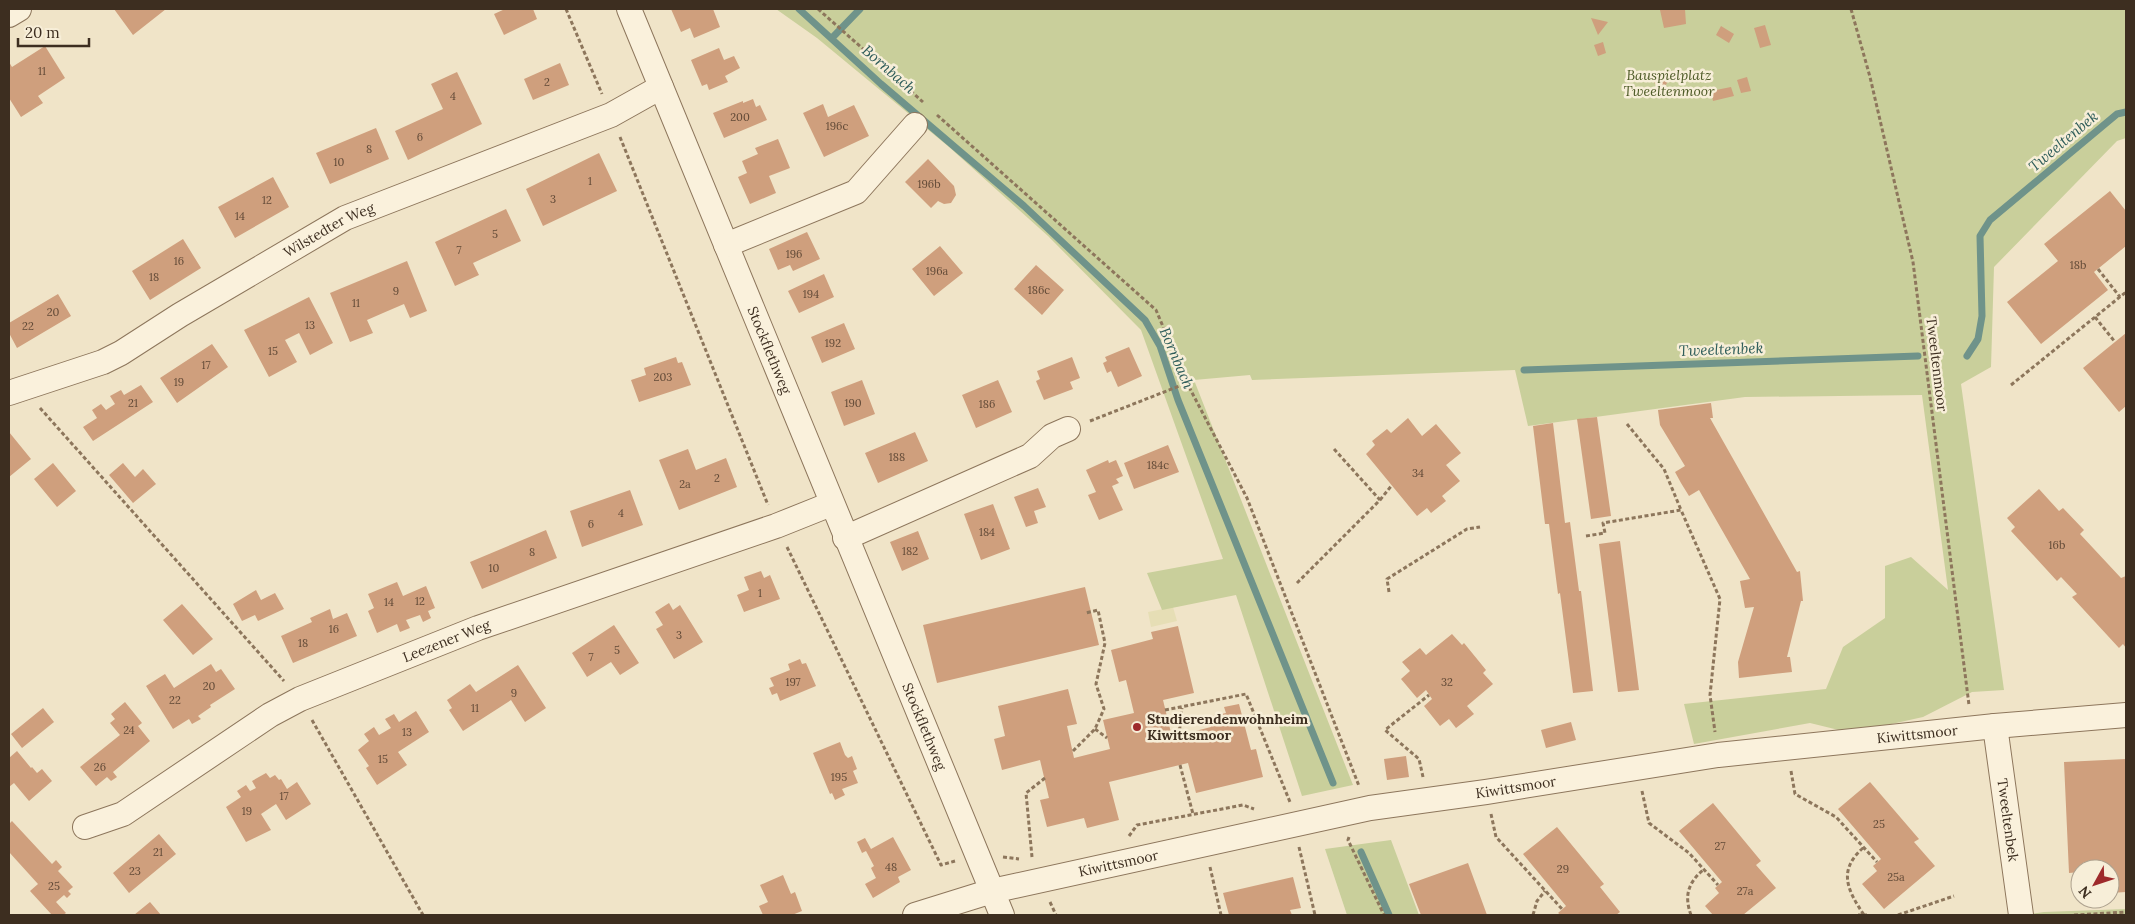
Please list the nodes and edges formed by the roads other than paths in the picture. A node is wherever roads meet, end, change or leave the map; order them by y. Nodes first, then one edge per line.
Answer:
1 (19, 9) edge
2 (629, 9) edge
3 (9, 15) edge
4 (661, 87) junction
5 (922, 116) road end
6 (726, 245) junction
7 (15, 391) edge
8 (1068, 429) road end
9 (831, 504) junction
10 (845, 538) junction
11 (2126, 716) edge
12 (1983, 727) junction
13 (85, 827) dead end
14 (992, 891) junction
15 (915, 915) edge
16 (1002, 915) edge
17 (2021, 915) edge

1 - 3 street
2 - 4 street, Stockflethweg
4 - 6 street, Stockflethweg
4 - 7 street, Wilstedter Weg
5 - 6 street
6 - 9 street, Stockflethweg
8 - 10 street
9 - 10 street, Stockflethweg
9 - 13 street, Leezener Weg
10 - 14 street, Stockflethweg
11 - 12 street, Kiwittsmoor
12 - 14 street, Kiwittsmoor
12 - 17 street, Tweeltenbek
14 - 15 street, Kiwittsmoor
14 - 16 street, Stockflethweg

